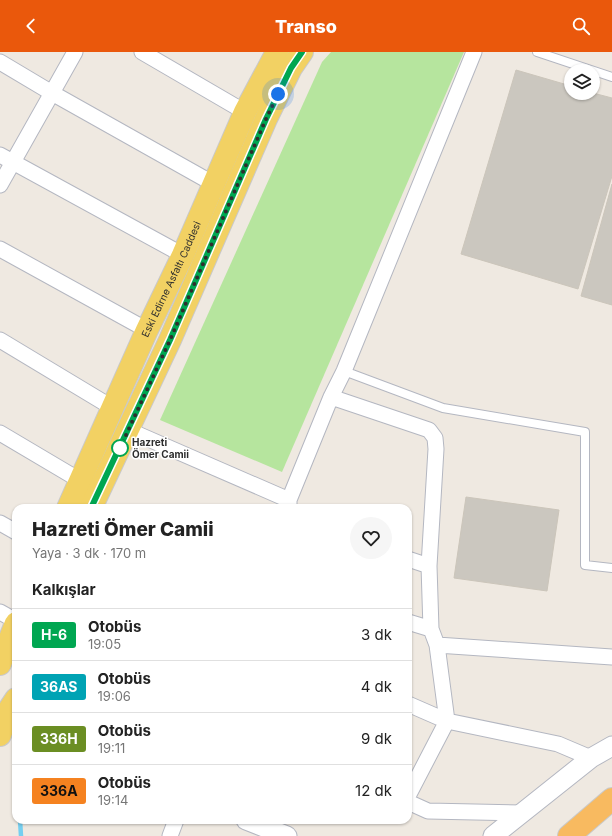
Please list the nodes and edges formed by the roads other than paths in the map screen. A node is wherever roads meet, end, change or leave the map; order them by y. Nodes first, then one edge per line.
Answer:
1 (75, 52) edge
2 (142, 52) edge
3 (276, 52) edge
4 (302, 52) edge
5 (474, 52) edge
6 (537, 52) edge
7 (0, 62) edge
8 (612, 77) edge
9 (52, 93) junction
10 (245, 112) junction
11 (6, 158) edge
12 (214, 184) junction
13 (0, 185) edge
14 (0, 249) edge
15 (183, 255) junction
16 (147, 330) junction
17 (0, 340) edge
18 (344, 371) junction
19 (331, 397) junction
20 (113, 408) junction
21 (128, 430) junction
22 (0, 433) edge
23 (81, 481) junction
24 (70, 504) edge
25 (93, 504) edge
26 (289, 504) edge
27 (0, 523) edge
28 (12, 530) edge
29 (412, 560) edge
30 (429, 566) junction
31 (612, 568) edge
32 (0, 612) edge
33 (12, 620) edge
34 (412, 623) edge
35 (431, 629) junction
36 (12, 632) edge
37 (437, 645) junction
38 (612, 657) edge
39 (0, 664) edge
40 (11, 706) edge
41 (412, 706) edge
42 (447, 721) junction
43 (0, 735) edge
44 (612, 746) edge
45 (591, 758) junction
46 (412, 788) edge
47 (612, 799) edge
48 (412, 804) edge
49 (521, 813) junction
50 (174, 824) edge
51 (256, 824) edge
52 (170, 836) edge
53 (287, 836) edge
54 (493, 836) edge
55 (569, 836) edge

1 - 9 street
2 - 10 street
3 - 10 main road, Eski Edirne Asfaltı Caddesi
4 - 21 main road
5 - 18 street
6 - 8 lane
7 - 9 street
9 - 11 street
9 - 12 street
10 - 12 main road, Eski Edirne Asfaltı Caddesi
11 - 13 street
11 - 15 street
12 - 15 main road, Eski Edirne Asfaltı Caddesi
14 - 16 street
15 - 16 main road, Eski Edirne Asfaltı Caddesi
16 - 20 main road, Eski Edirne Asfaltı Caddesi
17 - 20 street
18 - 19 street
18 - 31 lane
19 - 26 street
19 - 30 street
20 - 21 main road
20 - 23 main road, Eski Edirne Asfaltı Caddesi
21 - 25 main road
21 - 26 street
22 - 23 street
23 - 24 main road, Eski Edirne Asfaltı Caddesi
27 - 28 street
29 - 30 street
30 - 35 street
32 - 33 street
34 - 35 street
35 - 37 street
36 - 39 main road
37 - 38 street
37 - 42 street
40 - 43 main road
41 - 42 street
42 - 45 street
42 - 46 street
44 - 45 street
45 - 49 street
47 - 55 highway
48 - 49 street
49 - 54 street
50 - 52 street
51 - 53 street

